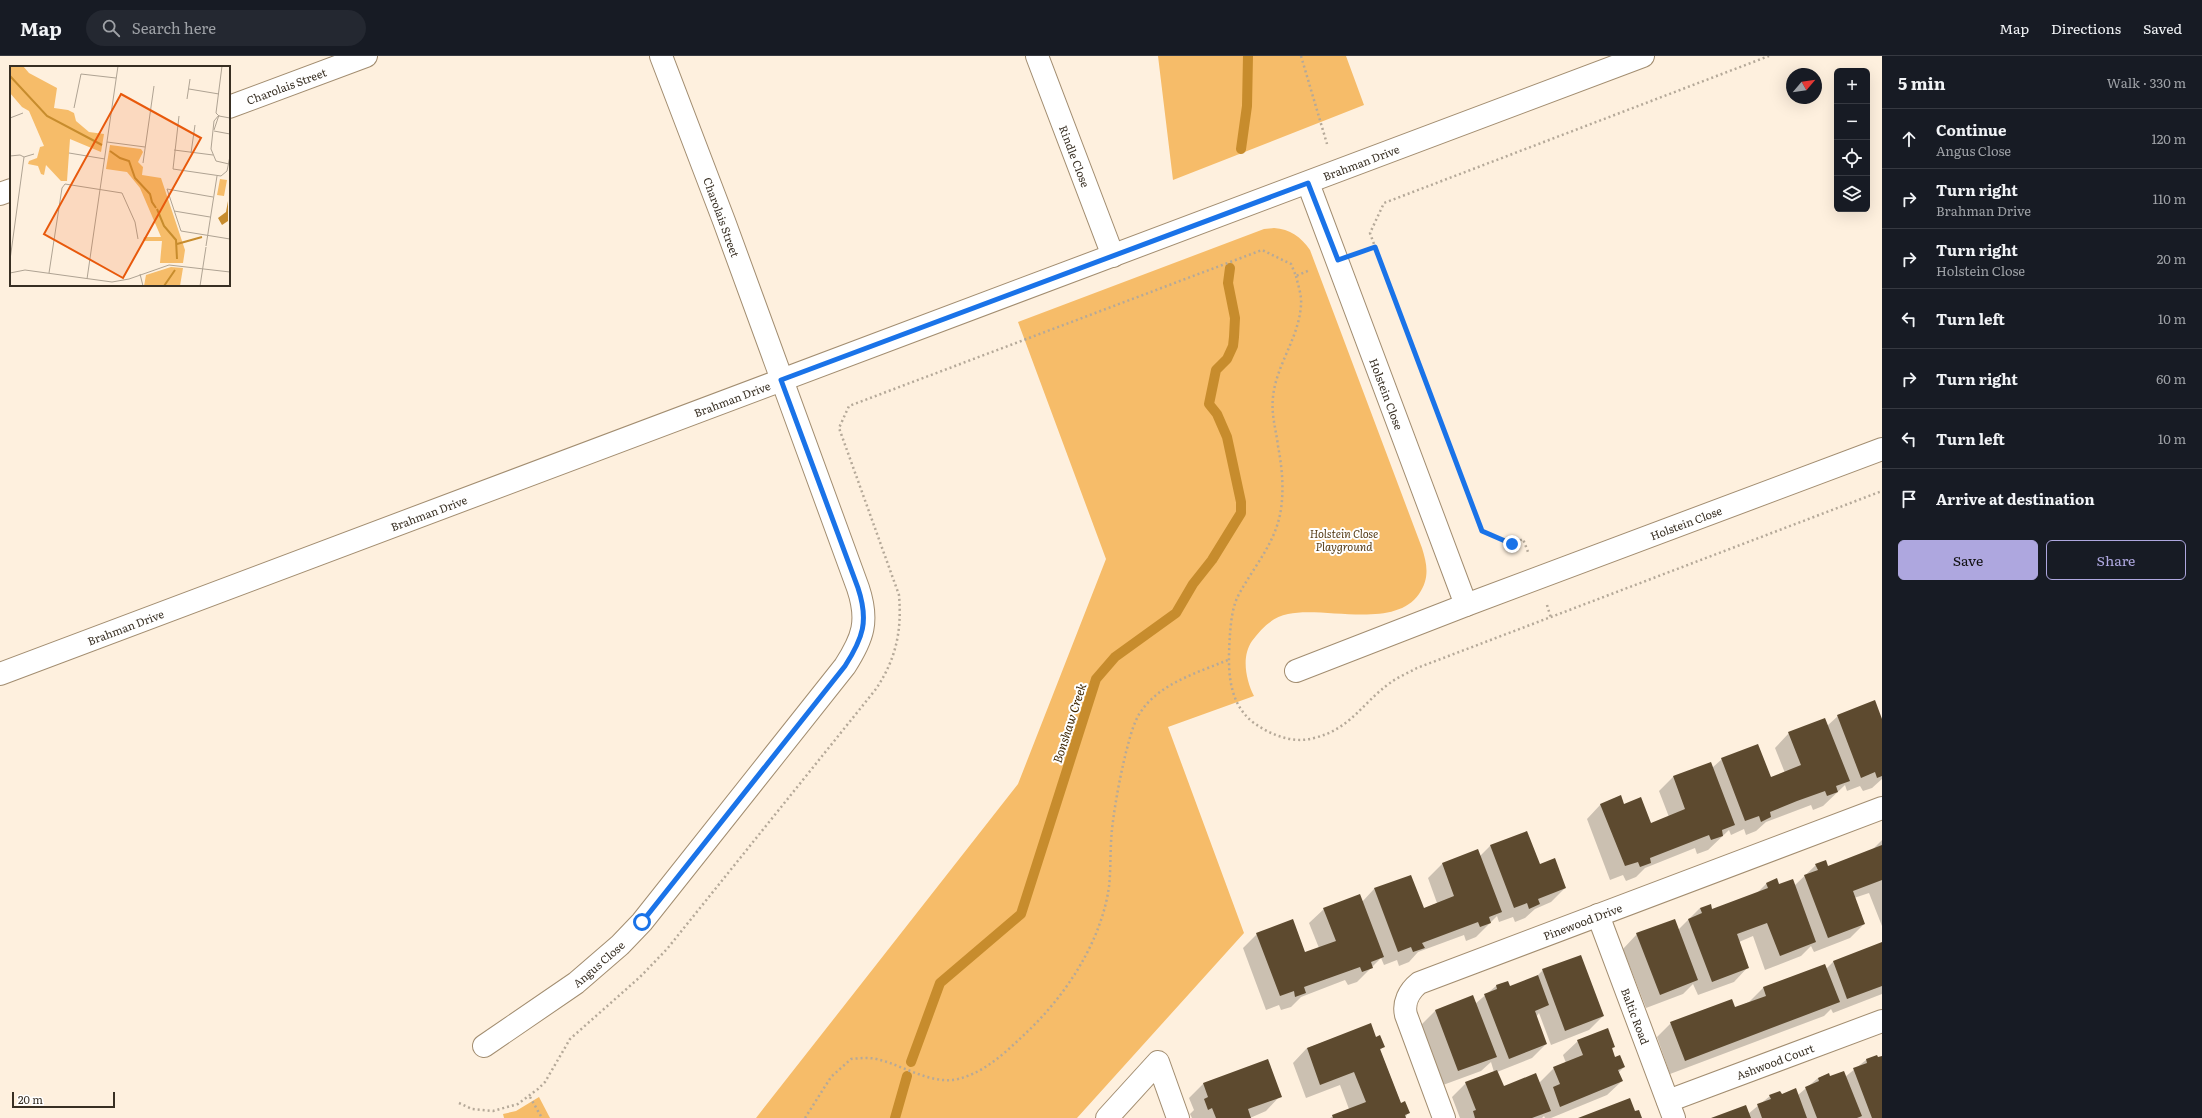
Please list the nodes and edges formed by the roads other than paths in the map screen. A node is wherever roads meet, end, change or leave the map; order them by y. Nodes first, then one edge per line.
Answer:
1 (366, 56) edge
2 (661, 56) edge
3 (1037, 56) edge
4 (1643, 56) edge
5 (230, 108) edge
6 (1308, 183) junction
7 (10, 190) edge
8 (0, 194) edge
9 (1113, 256) junction
10 (781, 380) junction
11 (1882, 449) edge
12 (1466, 605) junction
13 (1296, 671) dead end
14 (0, 674) edge
15 (1882, 808) edge
16 (1598, 915) junction
17 (1882, 1021) edge
18 (484, 1046) dead end
19 (1671, 1110) edge
20 (1107, 1118) edge
21 (1178, 1118) edge
22 (1444, 1118) edge

1 - 5 street, Charolais Street
2 - 10 street, Charolais Street
3 - 9 street, Rindle Close
4 - 6 street, Brahman Drive
6 - 9 street, Brahman Drive
6 - 12 street, Holstein Close
7 - 8 street
9 - 10 street, Brahman Drive
10 - 14 street, Brahman Drive
10 - 18 street, Angus Close
11 - 12 street, Holstein Close
12 - 13 street, Holstein Close
15 - 16 street, Pinewood Drive
16 - 19 street, Baltic Road
16 - 22 street, Pinewood Drive
17 - 19 street, Ashwood Court
20 - 21 street

